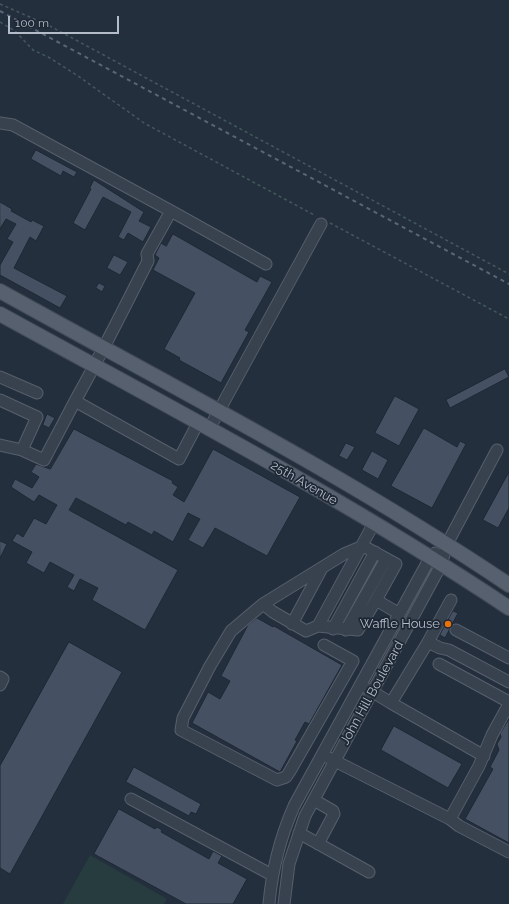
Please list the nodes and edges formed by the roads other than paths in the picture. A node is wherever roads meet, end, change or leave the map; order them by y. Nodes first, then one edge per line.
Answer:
1 (0, 122) edge
2 (171, 211) junction
3 (322, 221) road end
4 (266, 264) dead end
5 (0, 291) edge
6 (0, 314) edge
7 (104, 349) junction
8 (94, 366) junction
9 (0, 377) edge
10 (37, 393) dead end
11 (0, 400) edge
12 (75, 401) junction
13 (218, 412) junction
14 (204, 426) junction
15 (0, 445) edge
16 (22, 450) junction
17 (497, 450) dead end
18 (322, 470) junction
19 (312, 487) junction
20 (374, 523) junction
21 (446, 544) junction
22 (363, 546) junction
23 (375, 552) junction
24 (386, 559) junction
25 (436, 561) junction
26 (322, 568) junction
27 (509, 585) edge
28 (285, 591) junction
29 (376, 600) junction
30 (451, 600) dead end
31 (263, 604) junction
32 (509, 608) edge
33 (273, 612) junction
34 (398, 613) junction
35 (292, 624) junction
36 (318, 626) junction
37 (333, 629) junction
38 (346, 630) junction
39 (456, 630) dead end
40 (428, 642) junction
41 (324, 645) dead end
42 (509, 658) edge
43 (438, 664) dead end
44 (0, 677) edge
45 (509, 682) edge
46 (0, 684) edge
47 (360, 685) junction
48 (374, 692) junction
49 (391, 703) junction
50 (509, 704) edge
51 (322, 754) junction
52 (484, 756) junction
53 (335, 761) junction
54 (131, 799) dead end
55 (314, 800) junction
56 (450, 819) junction
57 (299, 833) junction
58 (318, 844) junction
59 (509, 852) edge
60 (369, 872) dead end
61 (272, 875) junction
62 (269, 904) edge
63 (284, 904) edge

1 - 2 street
2 - 4 street
2 - 7 street
3 - 13 street
5 - 7 main road, 25th Avenue
6 - 8 main road, 25th Avenue
7 - 8 street
7 - 13 main road, 25th Avenue
8 - 12 street
8 - 14 main road, 25th Avenue
9 - 10 street
11 - 16 street
12 - 14 street
12 - 16 street
13 - 14 street
13 - 18 main road, 25th Avenue
14 - 19 main road, 25th Avenue
15 - 16 street
17 - 21 street
18 - 19 main road
18 - 21 main road, 25th Avenue
19 - 20 main road, 25th Avenue
20 - 22 street
20 - 25 main road, 25th Avenue
21 - 25 street, John Hill Boulevard
21 - 27 main road, 25th Avenue
22 - 23 street
22 - 26 street
22 - 36 street
23 - 24 street
23 - 37 street
24 - 29 street
24 - 38 street
25 - 32 main road, 25th Avenue
25 - 34 street, John Hill Boulevard
25 - 48 street, John Hill Boulevard
26 - 28 street
26 - 35 street
28 - 31 street
28 - 33 street
29 - 34 street
29 - 38 street
30 - 40 street
31 - 33 street
31 - 41 street
33 - 35 street
34 - 47 street, John Hill Boulevard
35 - 36 street
36 - 37 street
37 - 38 street
39 - 42 street
40 - 45 street
40 - 49 street
43 - 50 street
44 - 46 street
47 - 48 street
47 - 51 street, John Hill Boulevard
48 - 49 street
48 - 53 street, John Hill Boulevard
49 - 52 street
50 - 52 street
51 - 53 street, John Hill Boulevard
51 - 61 street, John Hill Boulevard
52 - 56 street
53 - 55 street, John Hill Boulevard
53 - 56 street
54 - 61 street
55 - 57 street, John Hill Boulevard
55 - 58 street
56 - 59 street
57 - 58 street
57 - 63 street, John Hill Boulevard
58 - 60 street
61 - 62 street, John Hill Boulevard

